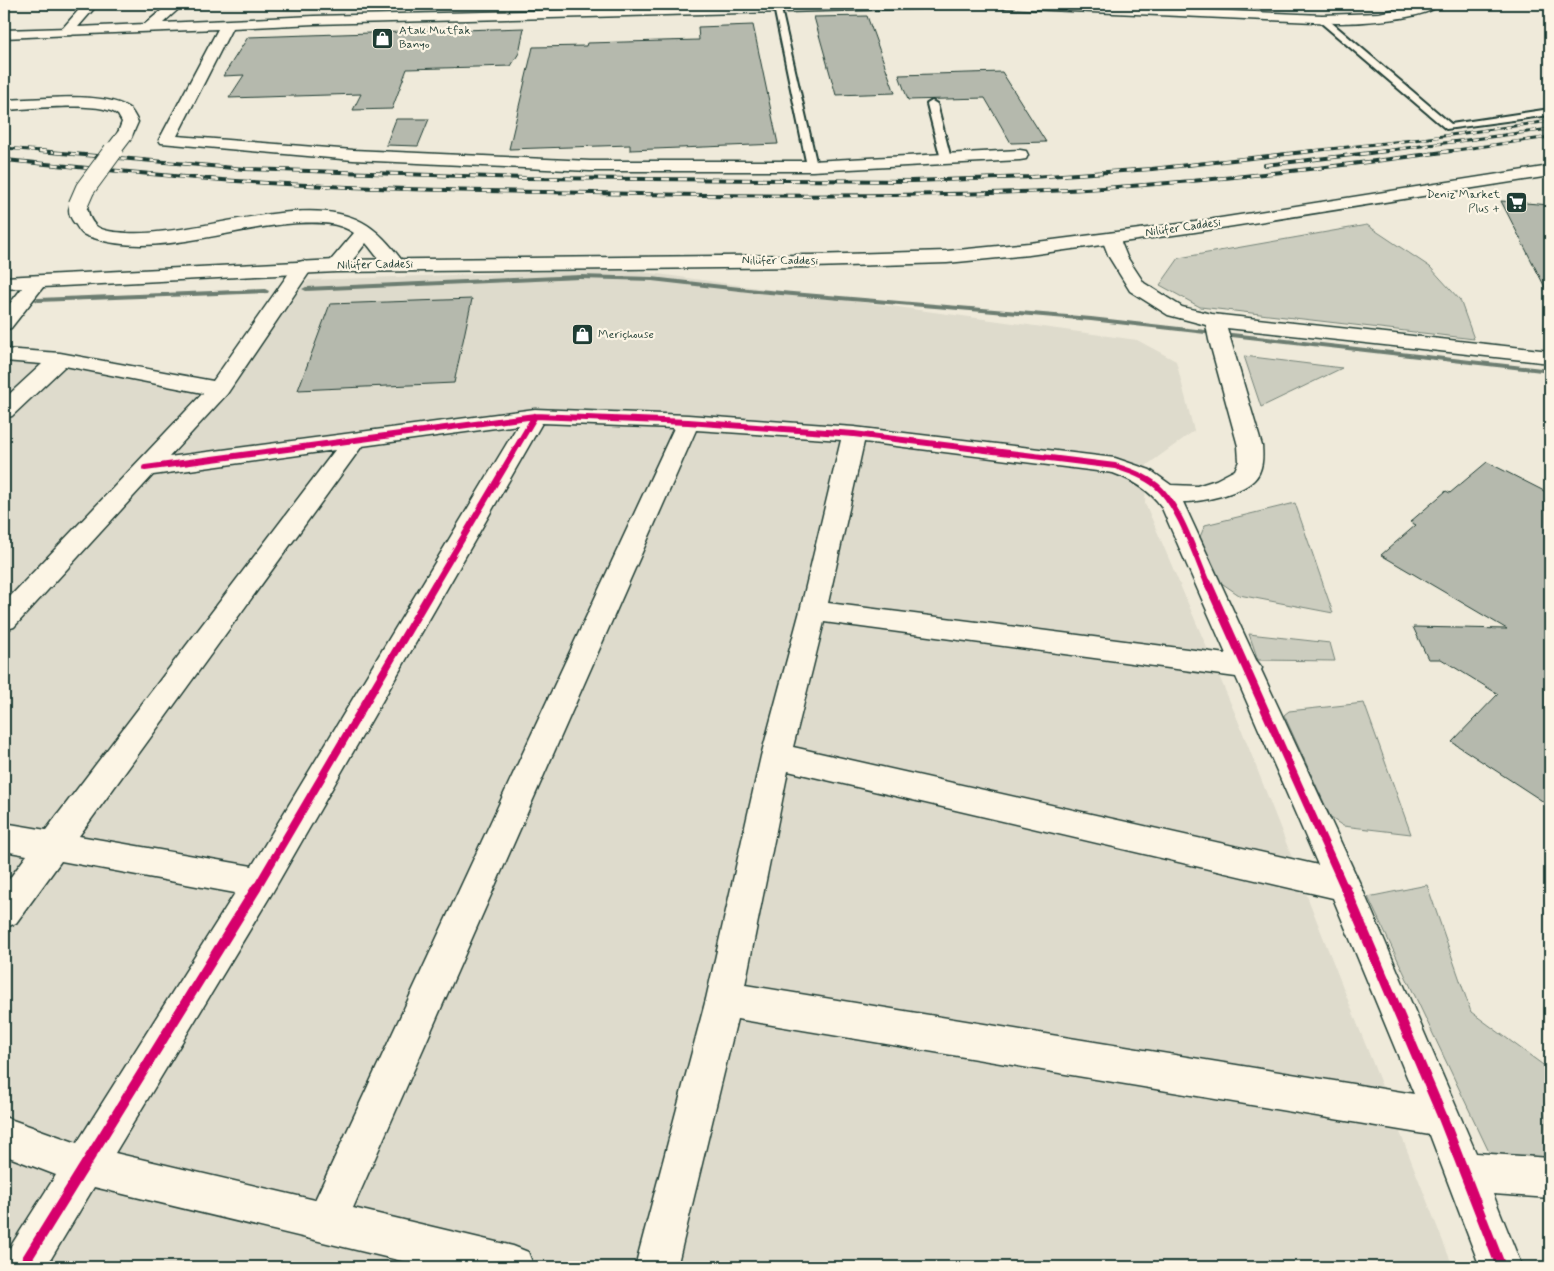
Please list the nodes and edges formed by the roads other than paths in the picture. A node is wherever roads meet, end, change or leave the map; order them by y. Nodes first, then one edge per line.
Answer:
1 (91, 4) edge
2 (177, 4) edge
3 (327, 4) edge
4 (976, 4) edge
5 (983, 4) edge
6 (1433, 4) edge
7 (777, 9) junction
8 (1322, 19) junction
9 (314, 20) junction
10 (228, 23) junction
11 (150, 27) junction
12 (67, 32) junction
13 (4, 34) edge
14 (932, 104) dead end
15 (4, 105) edge
16 (1550, 112) edge
17 (1020, 155) dead end
18 (946, 159) junction
19 (812, 166) junction
20 (1550, 171) edge
21 (365, 232) junction
22 (1111, 239) junction
23 (395, 265) junction
24 (336, 266) junction
25 (303, 267) junction
26 (37, 282) junction
27 (4, 283) edge
28 (4, 324) edge
29 (1218, 330) junction
30 (4, 355) edge
31 (1550, 357) edge
32 (60, 359) junction
33 (219, 389) junction
34 (4, 411) edge
35 (535, 416) junction
36 (688, 422) junction
37 (854, 434) junction
38 (354, 441) junction
39 (145, 468) junction
40 (1166, 493) junction
41 (813, 611) junction
42 (4, 620) edge
43 (1248, 668) junction
44 (776, 756) junction
45 (4, 837) edge
46 (54, 846) junction
47 (260, 882) junction
48 (1344, 886) junction
49 (4, 912) edge
50 (724, 999) junction
51 (1443, 1118) junction
52 (4, 1136) edge
53 (84, 1165) junction
54 (1464, 1172) junction
55 (1550, 1178) edge
56 (326, 1222) junction
57 (22, 1267) edge
58 (513, 1267) edge
59 (656, 1267) edge
60 (1501, 1267) edge

1 - 12 street
2 - 11 street
3 - 9 street
4 - 7 street
5 - 8 street
6 - 8 street
7 - 9 street
7 - 19 lane
8 - 16 lane
9 - 10 street
10 - 11 street
10 - 19 street
11 - 12 street
12 - 13 street
14 - 18 lane
15 - 21 street, bridge
17 - 18 street
18 - 19 street
20 - 22 street, Nilüfer Caddesi
21 - 23 street
21 - 24 street
22 - 23 street, Nilüfer Caddesi
22 - 29 street
23 - 24 street, Nilüfer Caddesi
24 - 25 street, Nilüfer Caddesi
25 - 26 street, Nilüfer Caddesi
25 - 33 street
26 - 27 street, Nilüfer Caddesi
26 - 28 street
29 - 31 street
29 - 40 street
30 - 32 street
32 - 33 street
32 - 34 street
33 - 39 street
35 - 36 street
35 - 38 street
35 - 47 street
36 - 37 street
36 - 56 street
37 - 40 street
37 - 41 street
38 - 39 street
38 - 46 street
39 - 42 street
40 - 43 street
41 - 43 street
41 - 44 street
43 - 48 street
44 - 48 street
44 - 50 street
45 - 46 street
46 - 47 street
46 - 49 street
47 - 53 street
48 - 51 street
50 - 51 street
50 - 59 street
51 - 54 street
52 - 53 street
53 - 56 street
53 - 57 street
54 - 55 street
54 - 60 street
56 - 58 street

